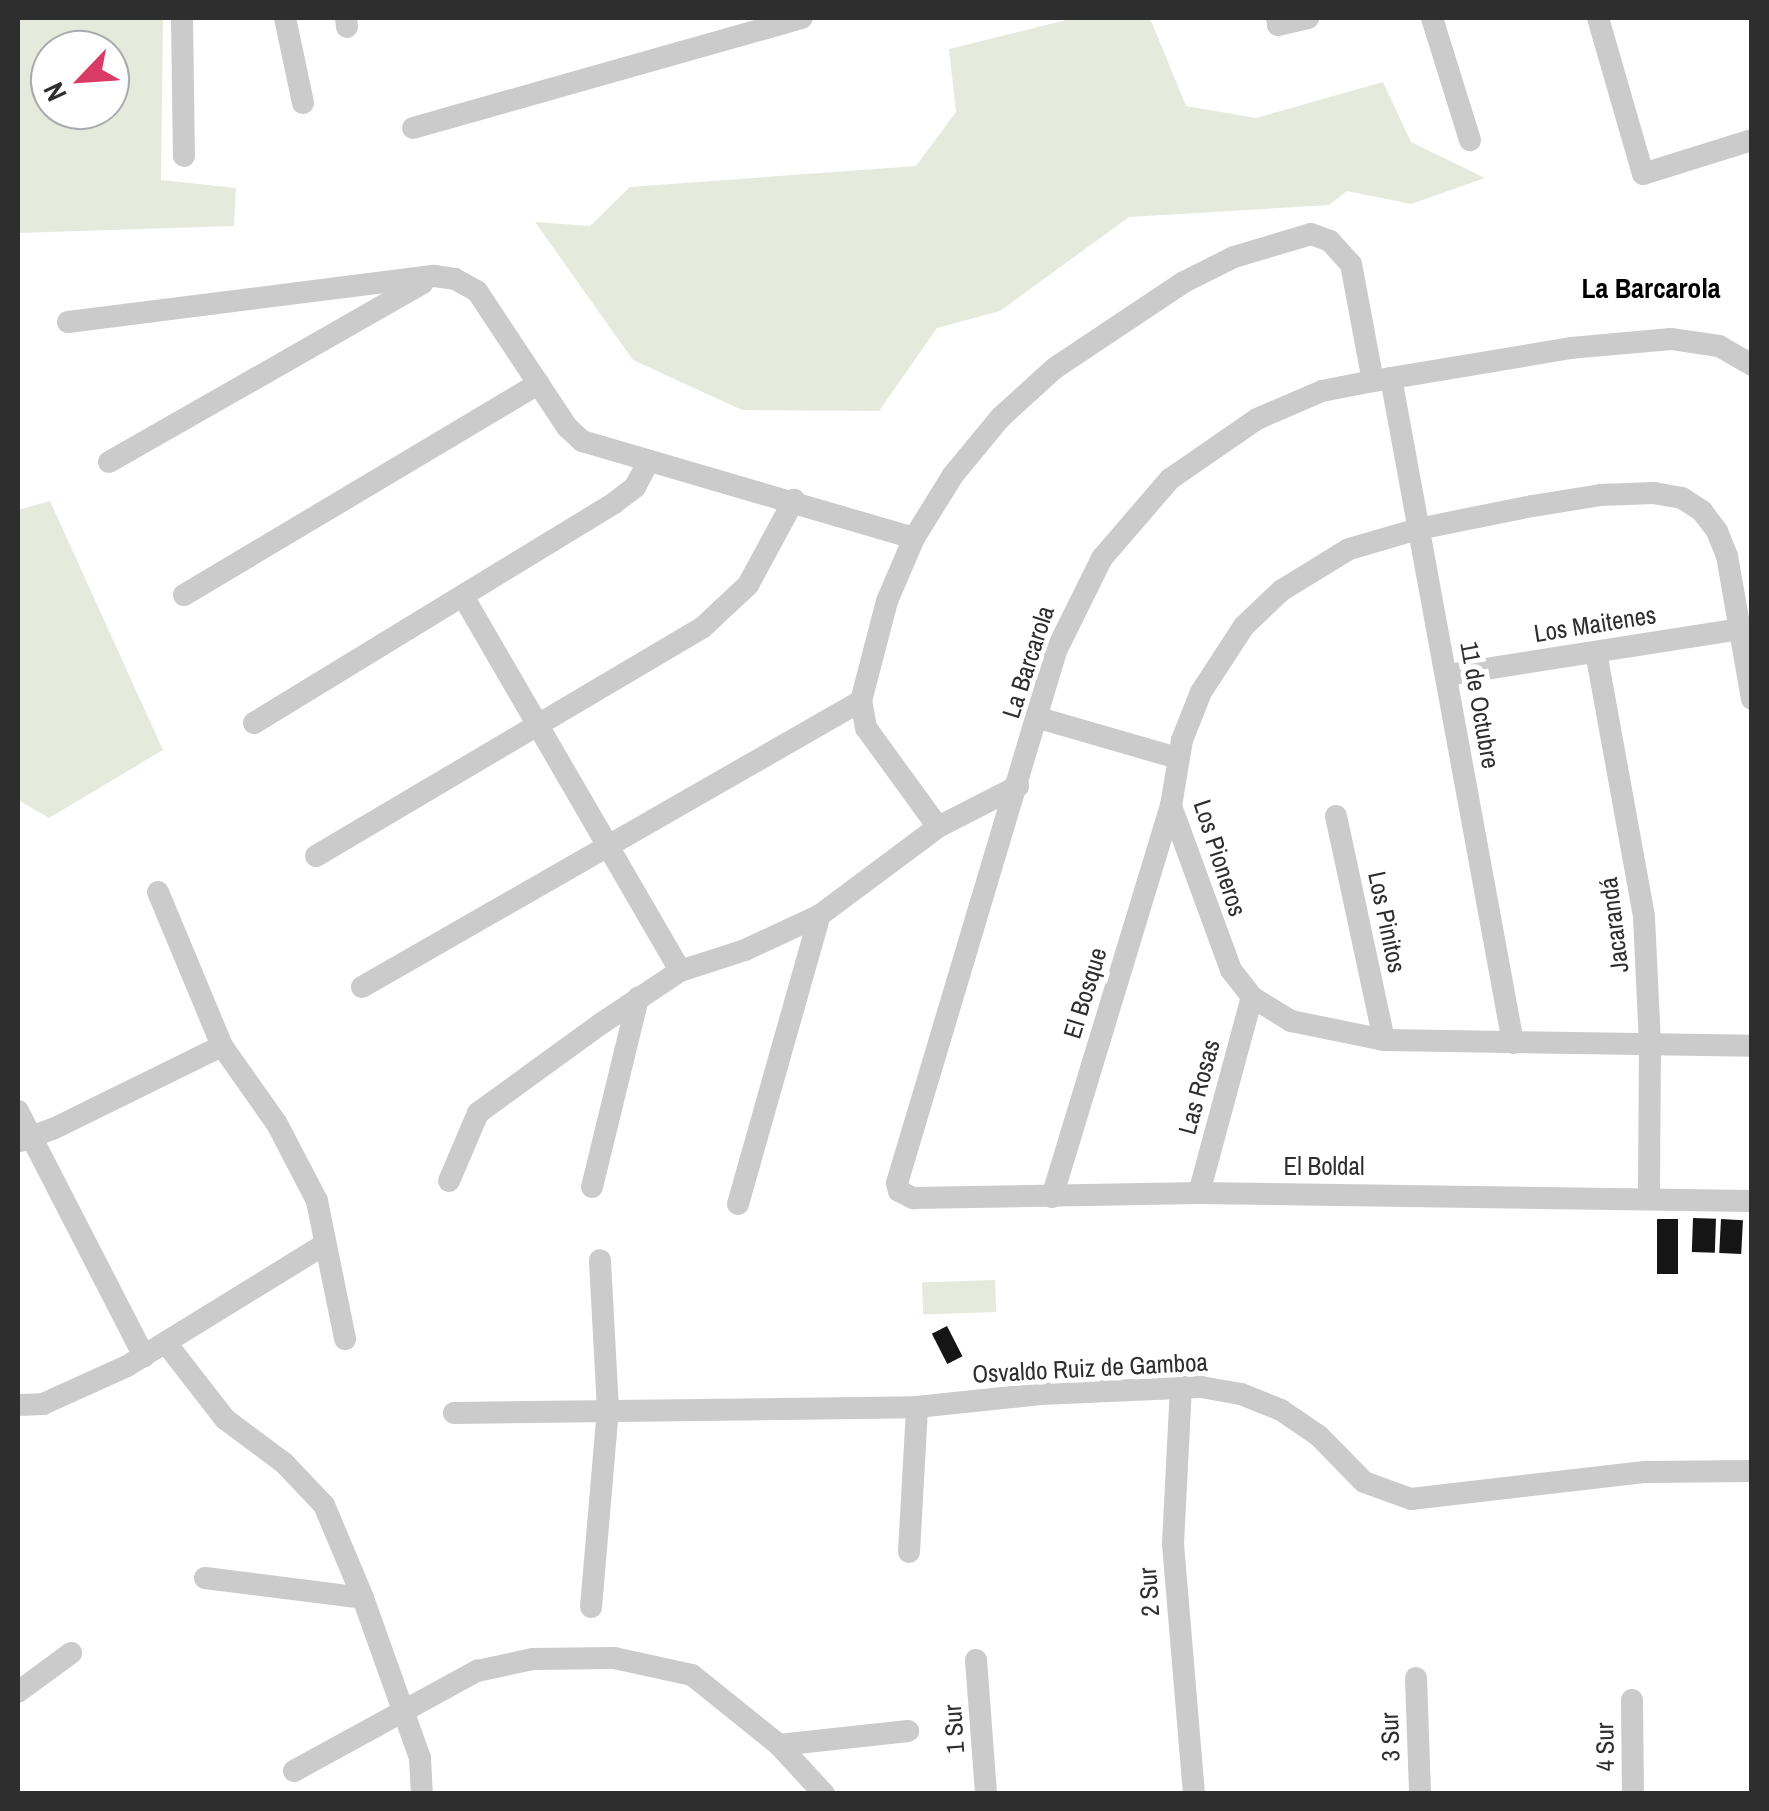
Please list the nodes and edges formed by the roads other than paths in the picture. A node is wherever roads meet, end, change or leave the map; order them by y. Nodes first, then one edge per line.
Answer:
1 (182, 18) edge
2 (285, 18) edge
3 (802, 18) edge
4 (1276, 18) edge
5 (1308, 18) edge
6 (1432, 18) edge
7 (1598, 18) edge
8 (303, 102) dead end
9 (413, 128) dead end
10 (1470, 140) dead end
11 (1752, 140) edge
12 (184, 156) dead end
13 (434, 276) junction
14 (68, 322) dead end
15 (1752, 365) edge
16 (1382, 379) junction
17 (539, 383) junction
18 (109, 462) dead end
19 (648, 462) junction
20 (794, 500) junction
21 (1418, 528) junction
22 (914, 538) junction
23 (184, 595) dead end
24 (464, 596) junction
25 (1746, 628) edge
26 (1596, 652) junction
27 (1447, 674) junction
28 (1752, 699) edge
29 (861, 701) junction
30 (1039, 718) junction
31 (254, 723) dead end
32 (538, 725) junction
33 (1178, 758) junction
34 (1018, 786) junction
35 (1171, 806) junction
36 (1336, 816) dead end
37 (938, 827) junction
38 (608, 844) junction
39 (316, 856) dead end
40 (158, 892) dead end
41 (820, 915) junction
42 (680, 971) junction
43 (362, 987) dead end
44 (1252, 996) junction
45 (638, 998) junction
46 (1384, 1040) junction
47 (1514, 1042) junction
48 (1650, 1043) junction
49 (222, 1046) junction
50 (1752, 1046) edge
51 (18, 1111) edge
52 (24, 1139) edge
53 (449, 1181) dead end
54 (592, 1187) dead end
55 (899, 1191) joint
56 (1199, 1193) junction
57 (1052, 1196) junction
58 (1648, 1196) junction
59 (1752, 1201) edge
60 (738, 1204) dead end
61 (324, 1245) junction
62 (600, 1260) dead end
63 (345, 1339) dead end
64 (166, 1343) junction
65 (144, 1356) junction
66 (1181, 1386) junction
67 (18, 1405) edge
68 (917, 1407) junction
69 (608, 1409) junction
70 (454, 1413) dead end
71 (1752, 1470) edge
72 (909, 1552) dead end
73 (206, 1578) dead end
74 (363, 1598) junction
75 (592, 1607) dead end
76 (71, 1653) dead end
77 (976, 1660) dead end
78 (1416, 1678) dead end
79 (18, 1692) edge
80 (1632, 1700) dead end
81 (402, 1712) junction
82 (908, 1730) dead end
83 (778, 1744) junction
84 (294, 1771) dead end
85 (422, 1794) edge
86 (824, 1794) edge
87 (986, 1794) edge
88 (1194, 1794) edge
89 (1420, 1794) edge
90 (1634, 1794) edge

1 - 12 street
2 - 8 street
3 - 9 street
4 - 5 street
6 - 10 street
7 - 11 street
13 - 14 street
13 - 17 street
13 - 18 street
15 - 16 street, La Barcarola
16 - 21 street, 11 de Octubre
16 - 22 street, 11 de Octubre
16 - 30 street, La Barcarola
17 - 19 street
17 - 23 street
19 - 20 street
19 - 24 street
20 - 22 street
20 - 32 street
21 - 25 street, Los Pioneros
21 - 27 street, 11 de Octubre
21 - 33 street, Los Pioneros
22 - 29 street, 11 de Octubre
24 - 31 street
24 - 32 street
25 - 26 street, Los Maitenes
25 - 28 street, Los Pioneros
26 - 27 street, Los Maitenes
26 - 48 street, Jacarandá
27 - 47 street, 11 de Octubre
29 - 37 street
29 - 38 street
30 - 33 street
30 - 34 street, La Barcarola
32 - 38 street
32 - 39 street
33 - 35 street, Los Pioneros
34 - 37 street
34 - 55 street, La Barcarola
35 - 44 street, Los Pioneros
35 - 57 street, El Bosque
36 - 46 street, Los Pinitos
37 - 41 street
38 - 42 street
38 - 43 street
40 - 49 street
41 - 42 street
41 - 60 street
42 - 45 street
44 - 46 street, Los Pioneros
44 - 56 street, Las Rosas
45 - 53 street
45 - 54 street
46 - 47 street, Los Pioneros
47 - 48 street, Los Pioneros
48 - 50 street, Los Pioneros
48 - 58 street, Jacarandá
49 - 52 street
49 - 61 street
51 - 52 street
52 - 65 street
55 - 57 street, El Boldal
56 - 57 street, El Boldal
56 - 58 street, El Boldal
58 - 59 street, El Boldal
61 - 63 street
61 - 64 street
62 - 69 street
64 - 65 street
64 - 74 street
65 - 67 street
66 - 68 street, Osvaldo Ruiz de Gamboa
66 - 71 street, Osvaldo Ruiz de Gamboa
66 - 88 street, 2 Sur
68 - 69 street, Osvaldo Ruiz de Gamboa
68 - 72 street
69 - 70 street, Osvaldo Ruiz de Gamboa
69 - 75 street
73 - 74 street
74 - 81 street
76 - 79 street
77 - 87 street, 1 Sur
78 - 89 street, 3 Sur
80 - 90 street, 4 Sur
81 - 83 street
81 - 84 street
81 - 85 street
82 - 83 street
83 - 86 street

